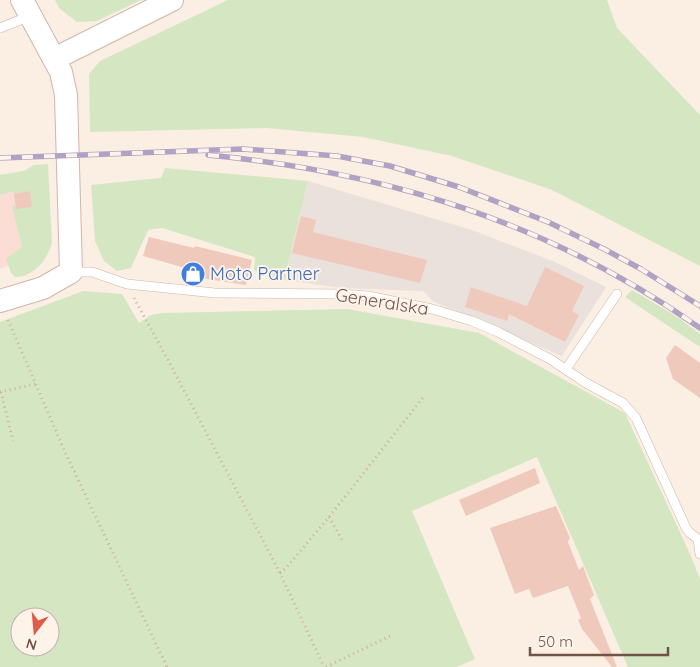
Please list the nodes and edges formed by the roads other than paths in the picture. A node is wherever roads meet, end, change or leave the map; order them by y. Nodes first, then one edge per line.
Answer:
1 (172, 0) edge
2 (27, 8) edge
3 (0, 28) edge
4 (54, 59) junction
5 (72, 272) junction
6 (617, 294) dead end
7 (0, 301) edge
8 (566, 369) junction
9 (700, 554) edge

1 - 4 street
2 - 3 lane
2 - 4 street
4 - 5 street
5 - 7 street
5 - 8 lane, Generalska
6 - 8 lane
8 - 9 lane, Generalska

